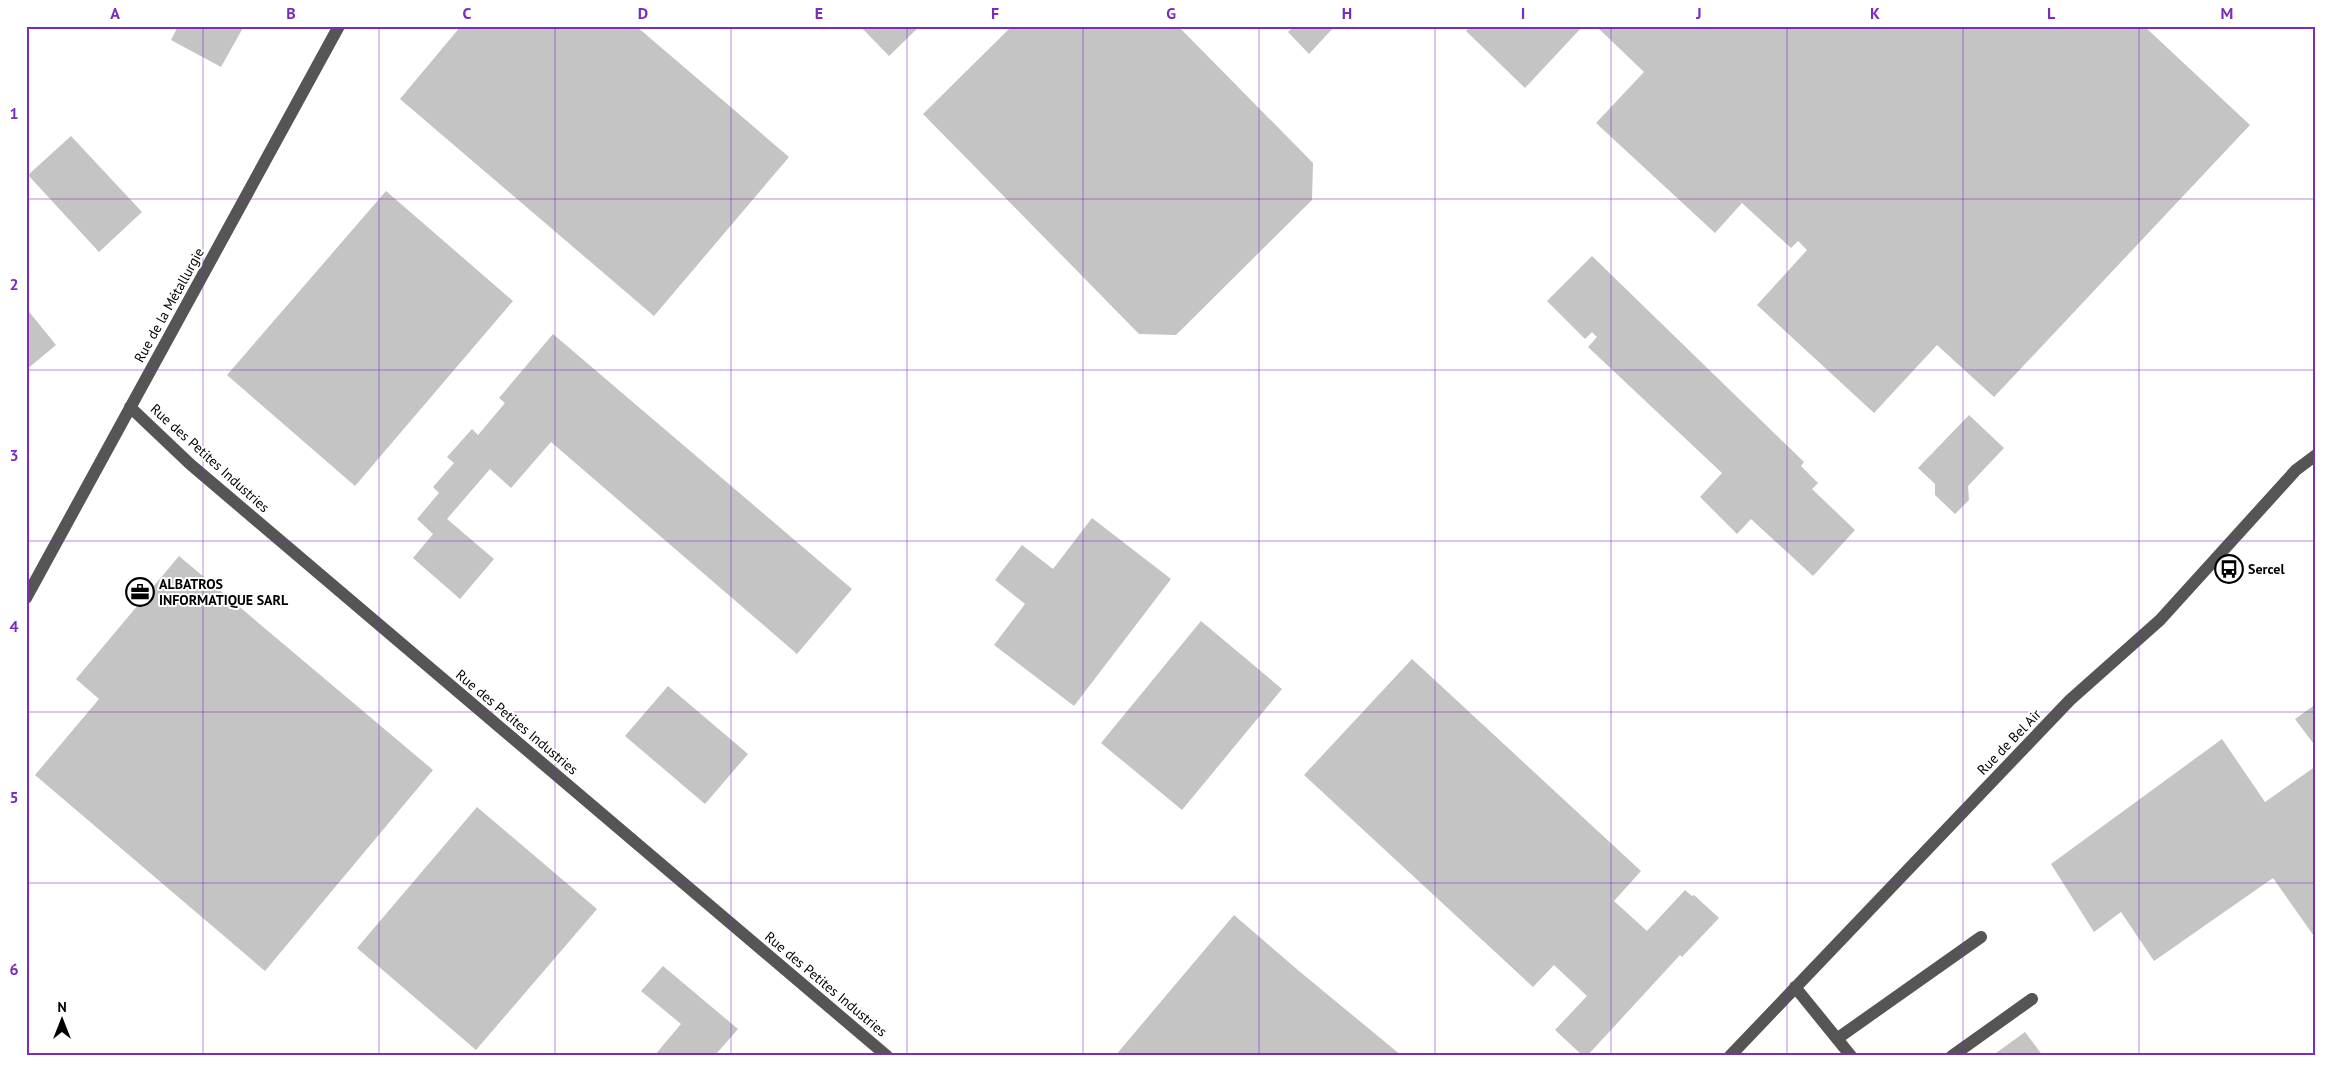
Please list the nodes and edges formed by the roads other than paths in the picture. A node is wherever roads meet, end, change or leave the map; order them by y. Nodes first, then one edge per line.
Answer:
1 (339, 26) edge
2 (130, 406) junction
3 (2316, 455) edge
4 (26, 598) edge
5 (1981, 937) dead end
6 (1795, 987) junction
7 (2032, 999) dead end
8 (1838, 1038) junction
9 (887, 1056) edge
10 (1730, 1056) edge
11 (1851, 1056) edge
12 (1952, 1056) edge

1 - 2 street, Rue de la Métallurgie
2 - 4 street, Rue de la Métallurgie
2 - 9 street, Rue des Petites Industries
3 - 6 street, Rue de Bel Air
5 - 8 street
6 - 8 street
6 - 10 street, Rue de Bel Air
7 - 12 street
8 - 11 street

